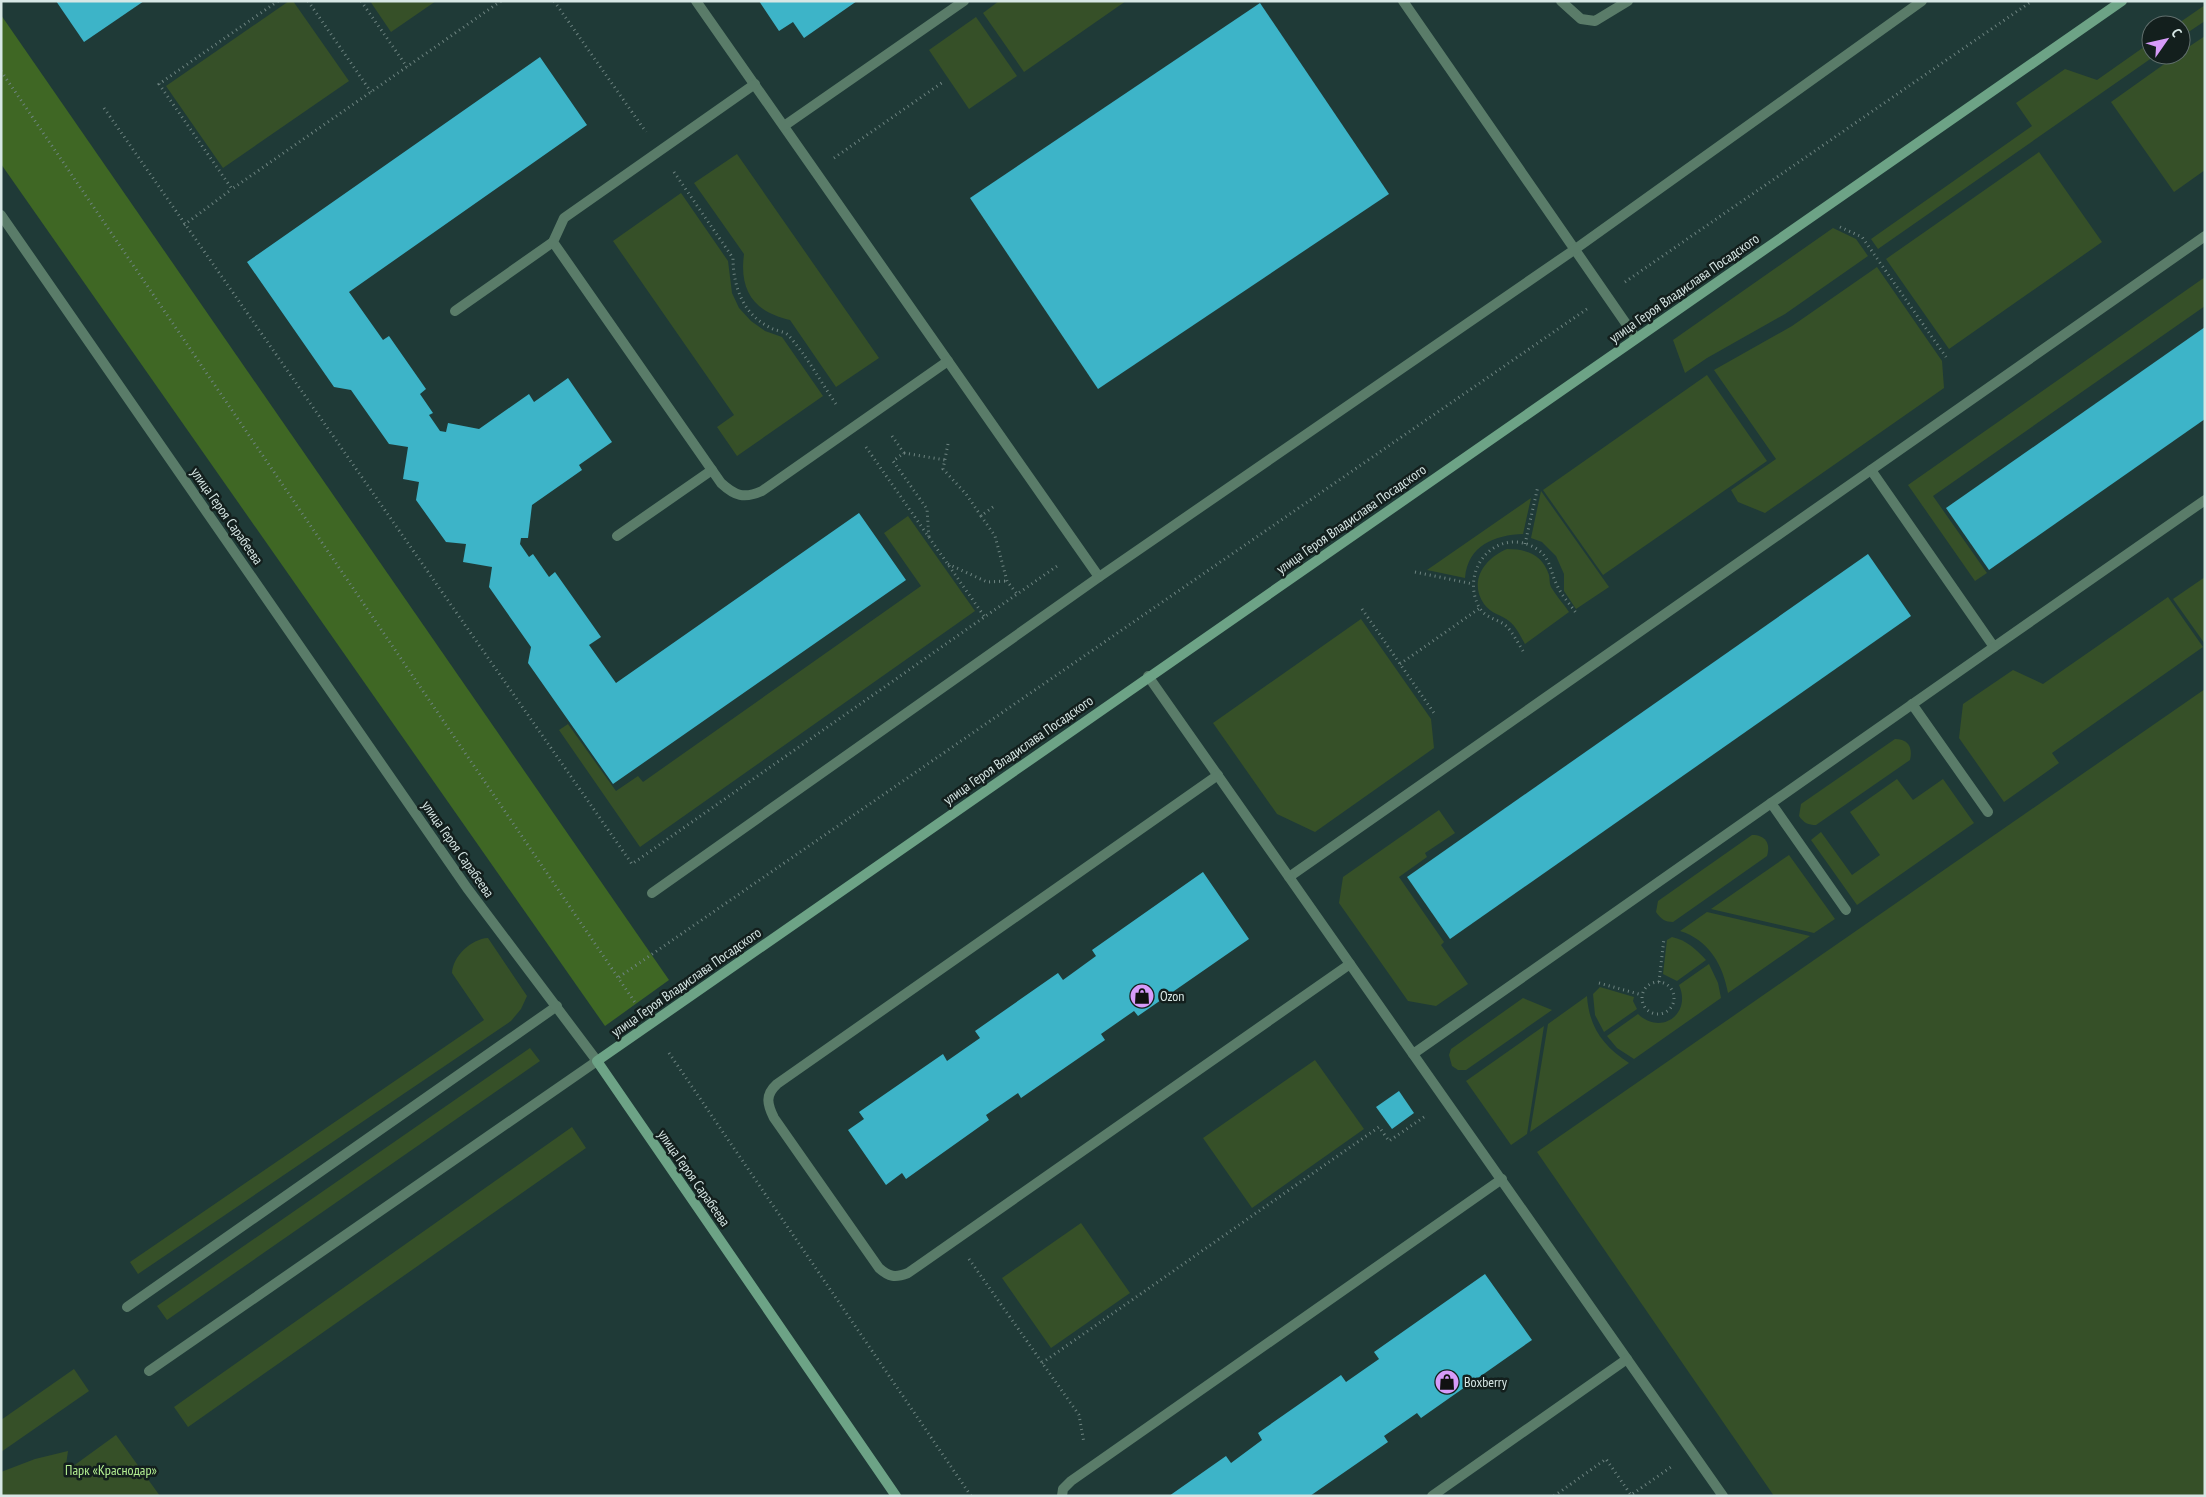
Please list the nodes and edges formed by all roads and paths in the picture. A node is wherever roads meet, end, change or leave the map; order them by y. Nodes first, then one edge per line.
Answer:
1 (278, 1) edge
2 (308, 1) edge
3 (361, 1) edge
4 (501, 1) edge
5 (554, 1) edge
6 (696, 1) edge
7 (964, 1) edge
8 (1402, 1) edge
9 (1561, 1) edge
10 (1628, 1) edge
11 (1922, 1) edge
12 (2032, 1) edge
13 (2122, 1) edge
14 (407, 67) junction
15 (1, 71) edge
16 (943, 82) dead end
17 (755, 84) junction
18 (370, 92) junction
19 (104, 108) dead end
20 (784, 126) junction
21 (659, 151) junction
22 (815, 171) junction
23 (232, 189) junction
24 (1, 215) edge
25 (184, 225) junction
26 (2205, 236) edge
27 (1862, 237) dead end
28 (553, 242) junction
29 (1574, 250) junction
30 (1622, 284) dead end
31 (1595, 303) dead end
32 (455, 310) dead end
33 (1636, 338) junction
34 (1946, 357) dead end
35 (948, 361) junction
36 (852, 428) junction
37 (892, 436) dead end
38 (948, 444) dead end
39 (904, 453) junction
40 (945, 460) junction
41 (712, 470) junction
42 (1870, 470) junction
43 (1538, 486) dead end
44 (2205, 500) edge
45 (993, 507) dead end
46 (981, 516) junction
47 (617, 536) dead end
48 (929, 538) junction
49 (1525, 544) junction
50 (1080, 550) junction
51 (947, 564) junction
52 (1415, 572) dead end
53 (1099, 577) junction
54 (1007, 581) junction
55 (1473, 584) junction
56 (1017, 594) junction
57 (1480, 608) junction
58 (1362, 609) dead end
59 (1576, 613) dead end
60 (984, 616) junction
61 (1994, 648) junction
62 (1523, 650) dead end
63 (1400, 664) junction
64 (1148, 676) junction
65 (1912, 704) junction
66 (1434, 713) dead end
67 (1218, 775) junction
68 (1771, 803) junction
69 (1988, 812) dead end
70 (1290, 877) junction
71 (652, 893) dead end
72 (1846, 910) dead end
73 (1664, 938) dead end
74 (1350, 964) junction
75 (619, 977) junction
76 (1659, 982) junction
77 (1599, 983) dead end
78 (1642, 995) junction
79 (636, 1004) dead end
80 (557, 1006) junction
81 (669, 1053) dead end
82 (1413, 1054) junction
83 (596, 1061) junction
84 (1428, 1114) dead end
85 (1502, 1179) junction
86 (956, 1240) junction
87 (127, 1307) dead end
88 (1628, 1359) junction
89 (1042, 1363) junction
90 (149, 1371) dead end
91 (1674, 1465) dead end
92 (1089, 1468) junction
93 (896, 1496) edge
94 (971, 1496) edge
95 (1062, 1496) edge
96 (1432, 1496) edge
97 (1554, 1496) edge
98 (1722, 1496) edge

1 - 23 path
2 - 18 path
3 - 14 path
4 - 14 path
5 - 21 path
6 - 17 street
7 - 20 street
8 - 29 street
9 - 10 street
11 - 29 street
12 - 30 path
13 - 33 street, улица Героя Владислава Посадского
14 - 18 path
15 - 75 path
16 - 22 path
17 - 20 street
17 - 21 street
18 - 23 path
19 - 25 path
20 - 22 street
21 - 28 street
21 - 36 path
22 - 35 street
23 - 25 path
24 - 80 street, улица Героя Сарабеева
25 - 60 path
26 - 42 street
27 - 34 path
28 - 32 street
28 - 41 street
29 - 33 street
29 - 53 street
31 - 75 path
33 - 64 street, улица Героя Владислава Посадского
35 - 36 street
35 - 50 street
36 - 41 street
36 - 48 path
37 - 39 path
38 - 40 path
39 - 40 path
39 - 48 path
40 - 46 path
41 - 47 street
42 - 61 street
42 - 70 street
43 - 49 path
44 - 61 street
45 - 46 path
46 - 54 path
48 - 51 path
49 - 55 path
49 - 59 path
50 - 53 street
50 - 56 path
51 - 54 path
51 - 60 path
52 - 55 path
53 - 71 street
54 - 56 path
55 - 57 path
56 - 60 path
57 - 62 path
57 - 63 path
58 - 63 path
61 - 65 street
63 - 66 path
64 - 67 street
64 - 83 street, улица Героя Владислава Посадского
65 - 68 street
65 - 69 street
67 - 70 street
67 - 86 street
68 - 72 street
68 - 82 street
70 - 74 street
73 - 76 path
74 - 82 street
74 - 86 street
75 - 79 path
76 - 78 path
76 - 78 path
77 - 78 path
80 - 83 street, улица Героя Сарабеева
80 - 87 street
81 - 94 path
82 - 85 street
83 - 90 street
83 - 93 street, улица Героя Сарабеева
84 - 89 path
85 - 88 street
85 - 92 street
86 - 89 path
88 - 96 street
88 - 98 street
89 - 92 path
91 - 97 path
92 - 95 street

